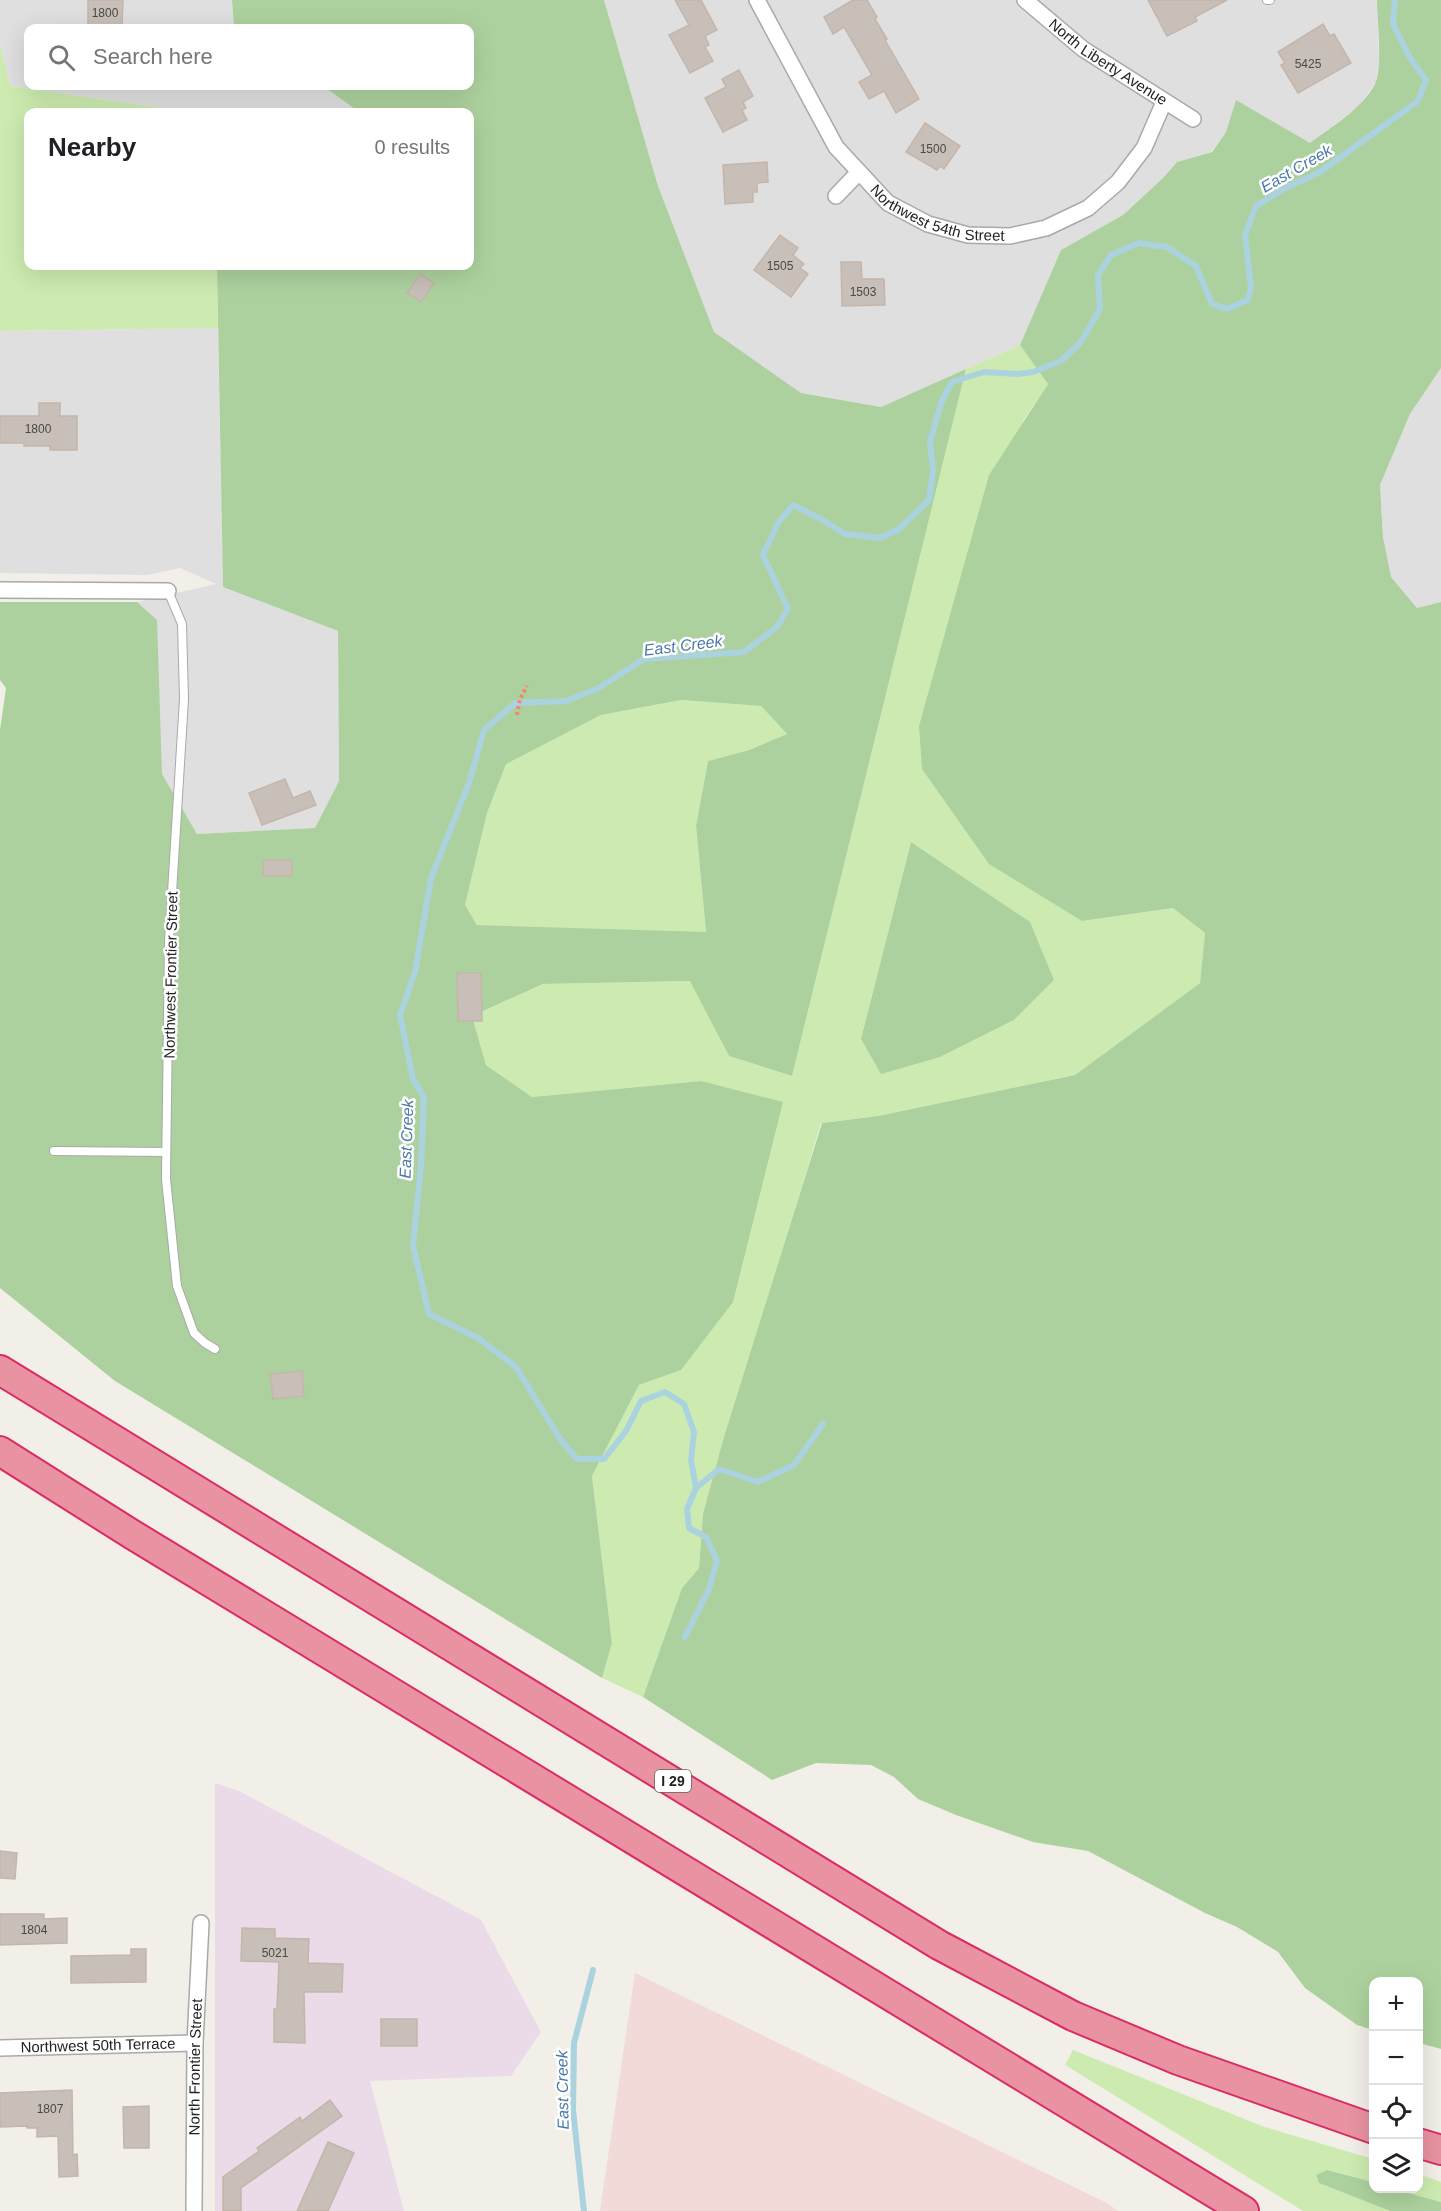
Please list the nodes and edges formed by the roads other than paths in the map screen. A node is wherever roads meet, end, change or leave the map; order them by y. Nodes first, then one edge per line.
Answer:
1 (757, 0) edge
2 (1024, 0) edge
3 (1164, 102) junction
4 (1192, 119) dead end
5 (859, 172) junction
6 (836, 196) dead end
7 (0, 590) edge
8 (168, 591) joint
9 (54, 1151) dead end
10 (166, 1152) junction
11 (215, 1349) dead end
12 (1, 1370) edge
13 (0, 1451) edge
14 (0, 1464) edge
15 (31, 1470) junction
16 (201, 1923) dead end
17 (195, 2043) junction
18 (0, 2048) edge
19 (1369, 2127) edge
20 (1423, 2144) edge
21 (1441, 2150) edge
22 (194, 2211) edge
23 (1244, 2211) edge

1 - 5 street, Northwest 54th Street
2 - 3 street, North Liberty Avenue
3 - 4 street, North Liberty Avenue
3 - 5 street, Northwest 54th Street
5 - 6 street, Northwest 54th Street
7 - 8 street
8 - 10 lane, Northwest Frontier Street
9 - 10 lane
10 - 11 lane, Northwest Frontier Street
12 - 19 highway, I 29
13 - 15 highway
14 - 15 highway
15 - 23 highway
16 - 17 street, North Frontier Street
17 - 18 street, Northwest 50th Terrace
17 - 22 street, North Frontier Street
20 - 21 highway

